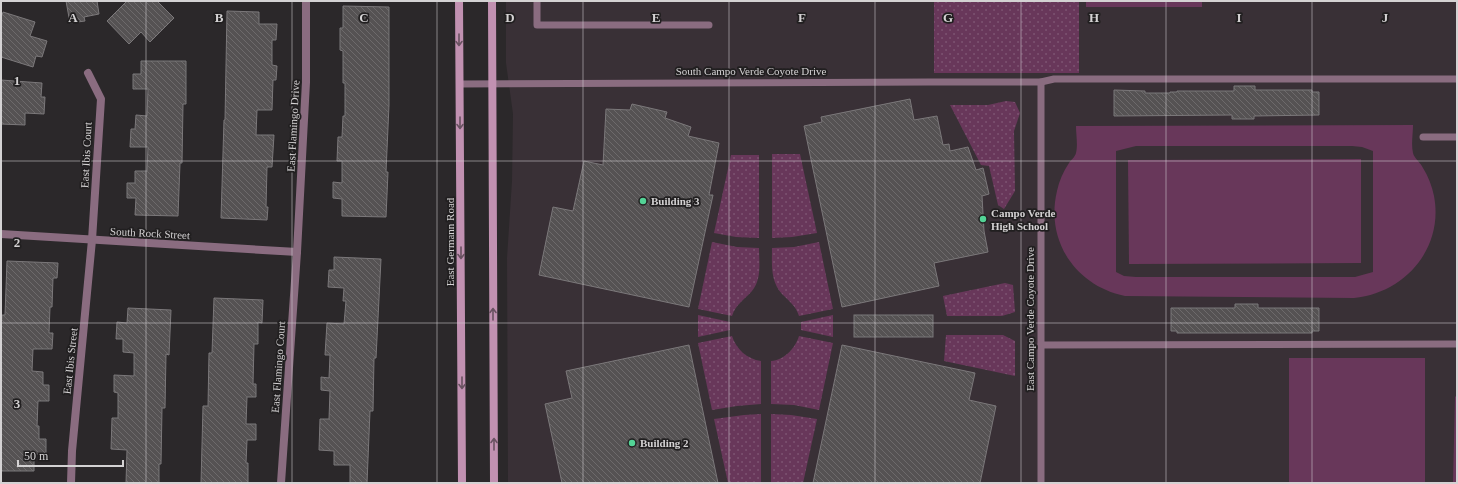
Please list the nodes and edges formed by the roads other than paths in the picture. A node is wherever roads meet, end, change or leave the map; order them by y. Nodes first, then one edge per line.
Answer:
1 (306, 1) edge
2 (459, 1) edge
3 (492, 1) edge
4 (537, 1) edge
5 (709, 25) dead end
6 (88, 73) dead end
7 (1457, 79) edge
8 (1042, 82) junction
9 (460, 84) junction
10 (493, 84) junction
11 (1423, 137) dead end
12 (1457, 137) edge
13 (1, 234) edge
14 (92, 240) junction
15 (297, 252) junction
16 (1457, 344) edge
17 (1042, 345) junction
18 (71, 483) edge
19 (282, 483) edge
20 (462, 483) edge
21 (494, 483) edge
22 (1042, 483) edge

1 - 15 street, East Flamingo Drive
2 -> 9 main road, East Germann Road
3 - 10 main road
4 - 5 lane
6 - 14 street, East Ibis Court
7 - 8 lane, South Campo Verde Coyote Drive
8 - 10 lane, South Campo Verde Coyote Drive
8 - 17 lane, East Campo Verde Coyote Drive
9 - 10 lane, South Campo Verde Coyote Drive
9 -> 20 main road, East Germann Road
21 -> 10 main road
11 - 12 lane
13 - 14 street, South Rock Street
14 - 15 street, South Rock Street
14 - 18 street, East Ibis Street
15 - 19 street, East Flamingo Court
16 - 17 lane
17 - 22 lane, East Campo Verde Coyote Drive

